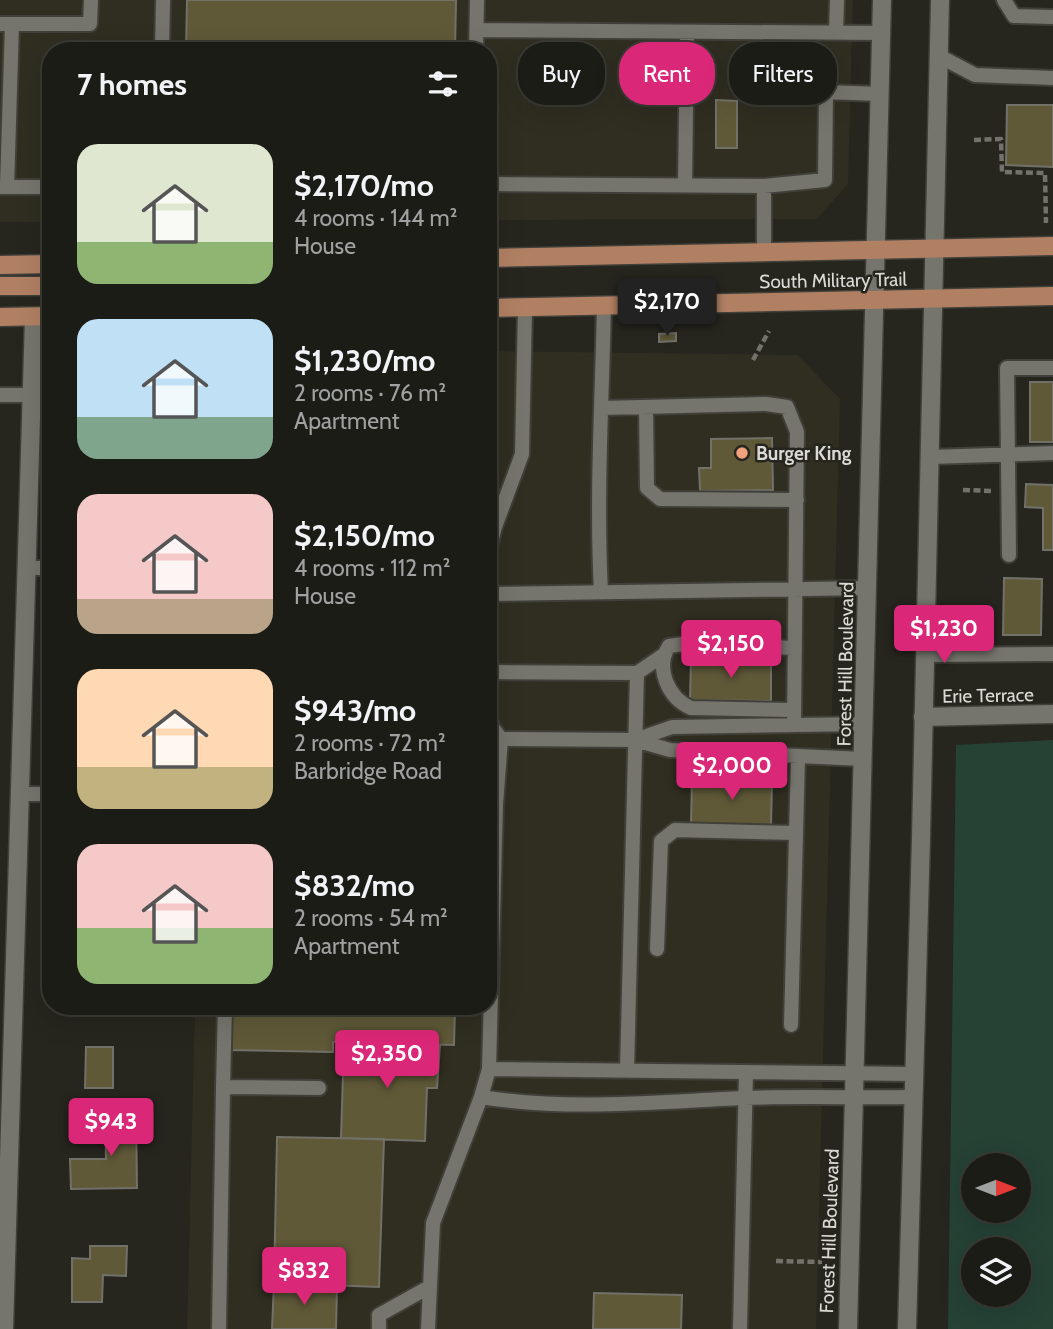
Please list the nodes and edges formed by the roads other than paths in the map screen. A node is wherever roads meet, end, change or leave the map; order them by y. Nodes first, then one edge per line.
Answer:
1 (90, 0) edge
2 (163, 0) edge
3 (477, 0) edge
4 (837, 0) edge
5 (883, 0) edge
6 (940, 0) edge
7 (1004, 0) edge
8 (1053, 17) edge
9 (6, 24) edge
10 (477, 30) junction
11 (687, 32) junction
12 (836, 33) junction
13 (882, 33) junction
14 (162, 42) edge
15 (476, 42) edge
16 (939, 56) junction
17 (1053, 78) edge
18 (880, 94) junction
19 (497, 184) edge
20 (685, 185) junction
21 (764, 186) junction
22 (3, 187) edge
23 (42, 187) edge
24 (1053, 246) edge
25 (934, 248) junction
26 (876, 249) junction
27 (764, 252) junction
28 (497, 258) edge
29 (42, 264) edge
30 (0, 265) edge
31 (0, 286) edge
32 (42, 286) edge
33 (1053, 296) edge
34 (933, 298) junction
35 (875, 299) junction
36 (604, 306) junction
37 (497, 308) edge
38 (525, 308) junction
39 (42, 316) edge
40 (0, 317) edge
41 (1053, 368) edge
42 (0, 395) edge
43 (32, 395) junction
44 (646, 407) junction
45 (601, 408) junction
46 (1053, 453) edge
47 (1007, 454) junction
48 (929, 457) junction
49 (796, 499) junction
50 (497, 513) edge
51 (1009, 555) dead end
52 (27, 568) junction
53 (42, 568) edge
54 (867, 588) junction
55 (796, 589) junction
56 (601, 592) junction
57 (497, 594) edge
58 (795, 648) junction
59 (1053, 654) edge
60 (925, 655) junction
61 (662, 656) junction
62 (497, 671) edge
63 (637, 673) junction
64 (1053, 715) edge
65 (794, 717) junction
66 (923, 717) junction
67 (864, 724) junction
68 (497, 734) edge
69 (500, 739) junction
70 (635, 740) junction
71 (497, 751) edge
72 (798, 758) junction
73 (863, 759) junction
74 (20, 794) junction
75 (42, 794) edge
76 (796, 833) junction
77 (657, 949) dead end
78 (225, 1015) edge
79 (490, 1015) edge
80 (791, 1025) dead end
81 (489, 1069) junction
82 (627, 1071) junction
83 (746, 1073) junction
84 (855, 1074) junction
85 (914, 1074) junction
86 (223, 1087) junction
87 (319, 1088) dead end
88 (481, 1097) junction
89 (914, 1097) junction
90 (746, 1098) junction
91 (854, 1098) junction
92 (429, 1287) junction
93 (4, 1329) edge
94 (219, 1329) edge
95 (379, 1329) edge
96 (428, 1329) edge
97 (740, 1329) edge
98 (848, 1329) edge
99 (907, 1329) edge

1 - 9 lane
2 - 14 lane
3 - 10 lane
4 - 12 lane
5 - 13 main road, Forest Hill Boulevard
6 - 16 main road
7 - 8 lane
9 - 22 lane
10 - 11 lane
10 - 15 lane
11 - 12 lane
11 - 20 lane
12 - 13 lane
13 - 18 main road, Forest Hill Boulevard
16 - 17 lane
16 - 25 main road
18 - 21 lane
18 - 26 main road, Forest Hill Boulevard
19 - 20 lane
20 - 21 lane
21 - 27 lane
22 - 23 lane
24 - 25 main road, South Military Trail
25 - 26 main road, South Military Trail
25 - 34 main road
26 - 27 main road, South Military Trail
26 - 35 main road, Forest Hill Boulevard
27 - 28 main road, South Military Trail
29 - 30 main road
31 - 32 main road
33 - 34 main road, South Military Trail
34 - 35 main road, South Military Trail
34 - 48 main road
35 - 36 main road, South Military Trail
35 - 54 main road, Forest Hill Boulevard
36 - 38 main road, South Military Trail
36 - 45 lane
37 - 38 main road, South Military Trail
38 - 50 lane
39 - 40 main road
39 - 43 main road
41 - 47 lane
42 - 43 lane
43 - 52 main road
44 - 45 lane
44 - 49 lane
44 - 49 lane
45 - 56 lane
46 - 47 lane
47 - 48 lane
47 - 51 lane
48 - 60 main road
49 - 55 lane
52 - 53 lane
52 - 74 main road
54 - 55 lane
54 - 67 main road, Forest Hill Boulevard
55 - 56 lane
55 - 58 lane
56 - 57 lane
58 - 61 lane
58 - 65 lane
59 - 60 lane
60 - 66 main road
61 - 63 lane
61 - 65 lane
62 - 63 lane
63 - 70 lane
64 - 66 main road, Erie Terrace
65 - 67 lane
65 - 70 lane
66 - 85 main road
67 - 73 main road, Forest Hill Boulevard
68 - 69 lane
69 - 70 lane
69 - 71 lane
70 - 72 lane
70 - 82 lane
72 - 73 lane
72 - 76 lane
73 - 84 main road, Forest Hill Boulevard
74 - 75 lane
74 - 93 main road
76 - 77 lane
76 - 80 lane
78 - 86 lane
79 - 81 lane
81 - 82 lane
81 - 88 lane
82 - 83 lane
83 - 84 lane
83 - 90 lane
84 - 85 lane
84 - 91 main road, Forest Hill Boulevard
85 - 89 main road
86 - 87 lane
86 - 94 lane
88 - 90 lane
88 - 92 lane
89 - 91 lane
89 - 99 main road
90 - 91 lane
90 - 97 lane
91 - 98 main road, Forest Hill Boulevard
92 - 95 lane
92 - 96 lane

